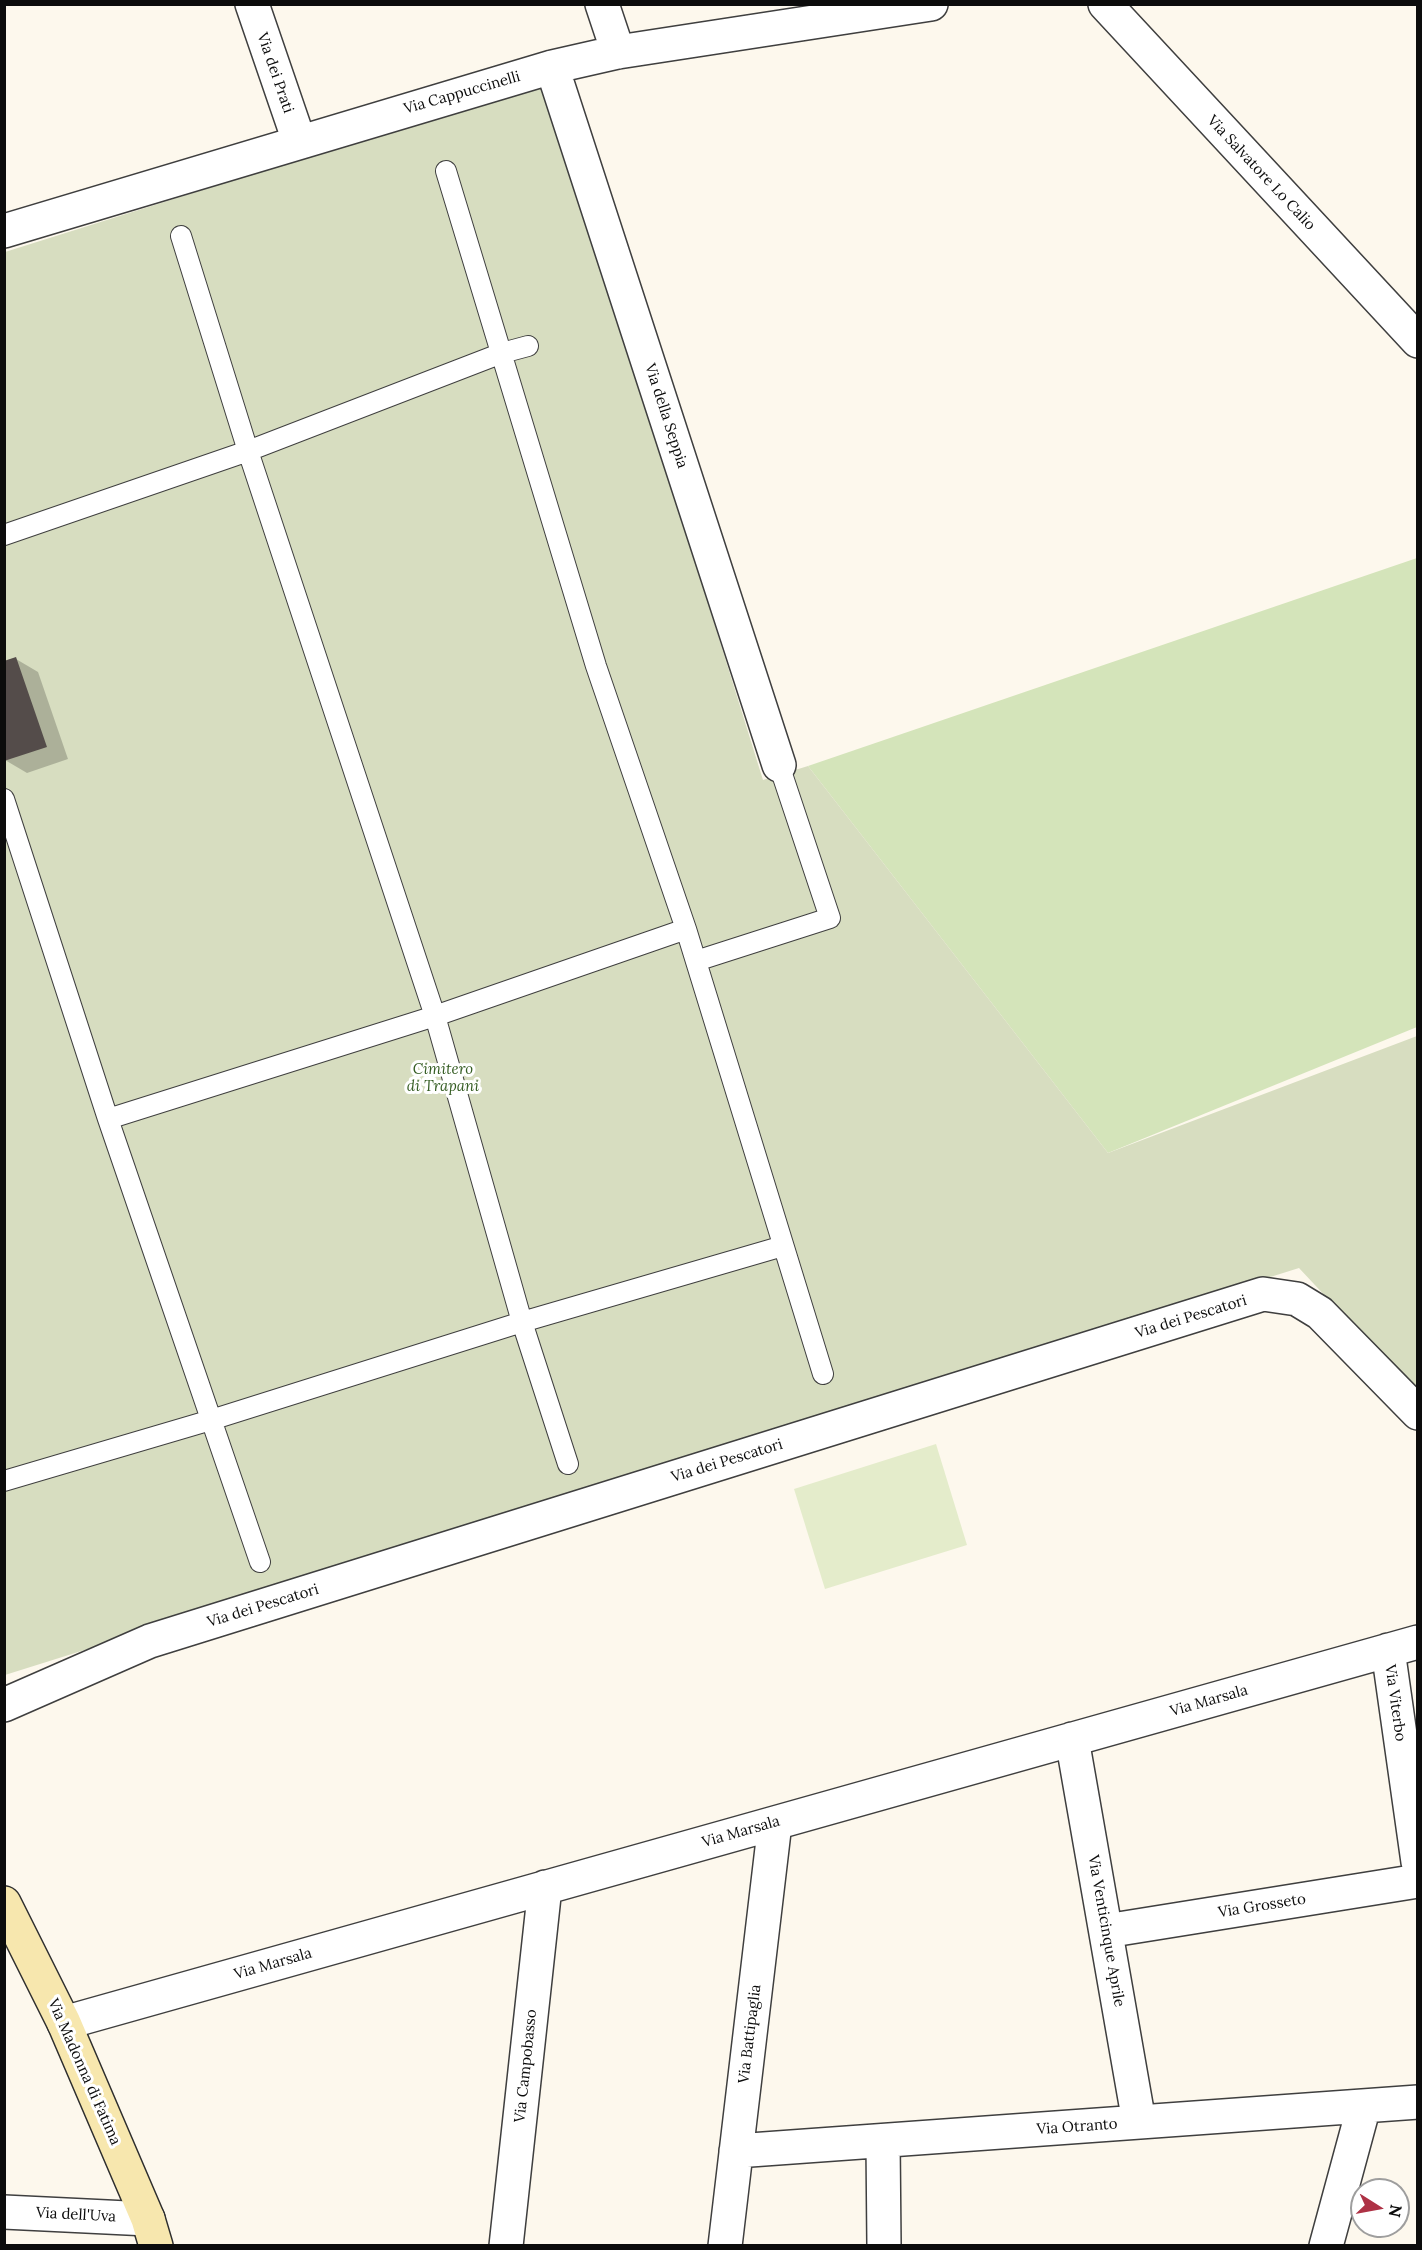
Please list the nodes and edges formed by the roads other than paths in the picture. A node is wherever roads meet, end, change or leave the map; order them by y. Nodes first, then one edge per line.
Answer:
1 (252, 4) edge
2 (602, 4) edge
3 (931, 4) edge
4 (1105, 4) edge
5 (618, 52) junction
6 (552, 67) junction
7 (299, 141) junction
8 (446, 171) dead end
9 (4, 231) edge
10 (181, 236) dead end
11 (1418, 341) edge
12 (528, 346) dead end
13 (502, 353) junction
14 (248, 451) junction
15 (4, 535) edge
16 (779, 765) joint
17 (4, 800) edge
18 (686, 929) junction
19 (696, 961) junction
20 (435, 1016) junction
21 (108, 1119) junction
22 (783, 1246) junction
23 (522, 1322) junction
24 (823, 1374) dead end
25 (1418, 1413) edge
26 (211, 1420) junction
27 (568, 1464) dead end
28 (4, 1481) edge
29 (260, 1562) dead end
30 (1402, 1646) edge
31 (4, 1705) edge
32 (1072, 1739) junction
33 (776, 1823) junction
34 (1418, 1862) edge
35 (1418, 1881) edge
36 (546, 1887) junction
37 (4, 1903) edge
38 (1106, 1932) junction
39 (64, 2023) junction
40 (1418, 2102) edge
41 (1364, 2106) junction
42 (1139, 2122) junction
43 (884, 2141) junction
44 (736, 2151) junction
45 (4, 2212) edge
46 (152, 2232) edge
47 (506, 2246) edge
48 (724, 2246) edge
49 (884, 2246) edge
50 (1326, 2246) edge

1 - 7 street, Via dei Prati
2 - 5 street
3 - 5 street, Via Cappuccinelli
4 - 11 street, Via Salvatore Lo Calio
5 - 6 street, Via Cappuccinelli
6 - 7 street, Via Cappuccinelli
6 - 16 street, Via della Seppia
7 - 9 street, Via Cappuccinelli
8 - 13 lane
10 - 14 lane
12 - 13 lane
13 - 14 lane
13 - 18 lane
14 - 15 lane
14 - 20 lane
16 - 19 lane
17 - 21 lane
18 - 19 lane
18 - 20 lane
19 - 22 lane
20 - 21 lane
20 - 23 lane
21 - 26 lane
22 - 23 lane
22 - 24 lane
23 - 26 lane
23 - 27 lane
25 - 31 street, Via dei Pescatori
26 - 28 lane
26 - 29 lane
30 - 32 street, Via Marsala
30 - 34 street, Via Viterbo
32 - 33 street, Via Marsala
32 - 38 street, Via Venticinque Aprile
33 - 36 street, Via Marsala
33 - 44 street, Via Battipaglia
35 - 38 street, Via Grosseto
36 - 39 street, Via Marsala
36 - 47 street, Via Campobasso
37 - 39 street, Via Madonna di Fatima
38 - 42 street, Via Venticinque Aprile
39 - 46 street, Via Madonna di Fatima
40 - 41 street, Via Otranto
41 - 42 street, Via Otranto
41 - 50 street
42 - 43 street, Via Otranto
43 - 44 street, Via Otranto
43 - 49 street
44 - 48 street, Via Battipaglia
45 - 46 street, Via dell'Uva

